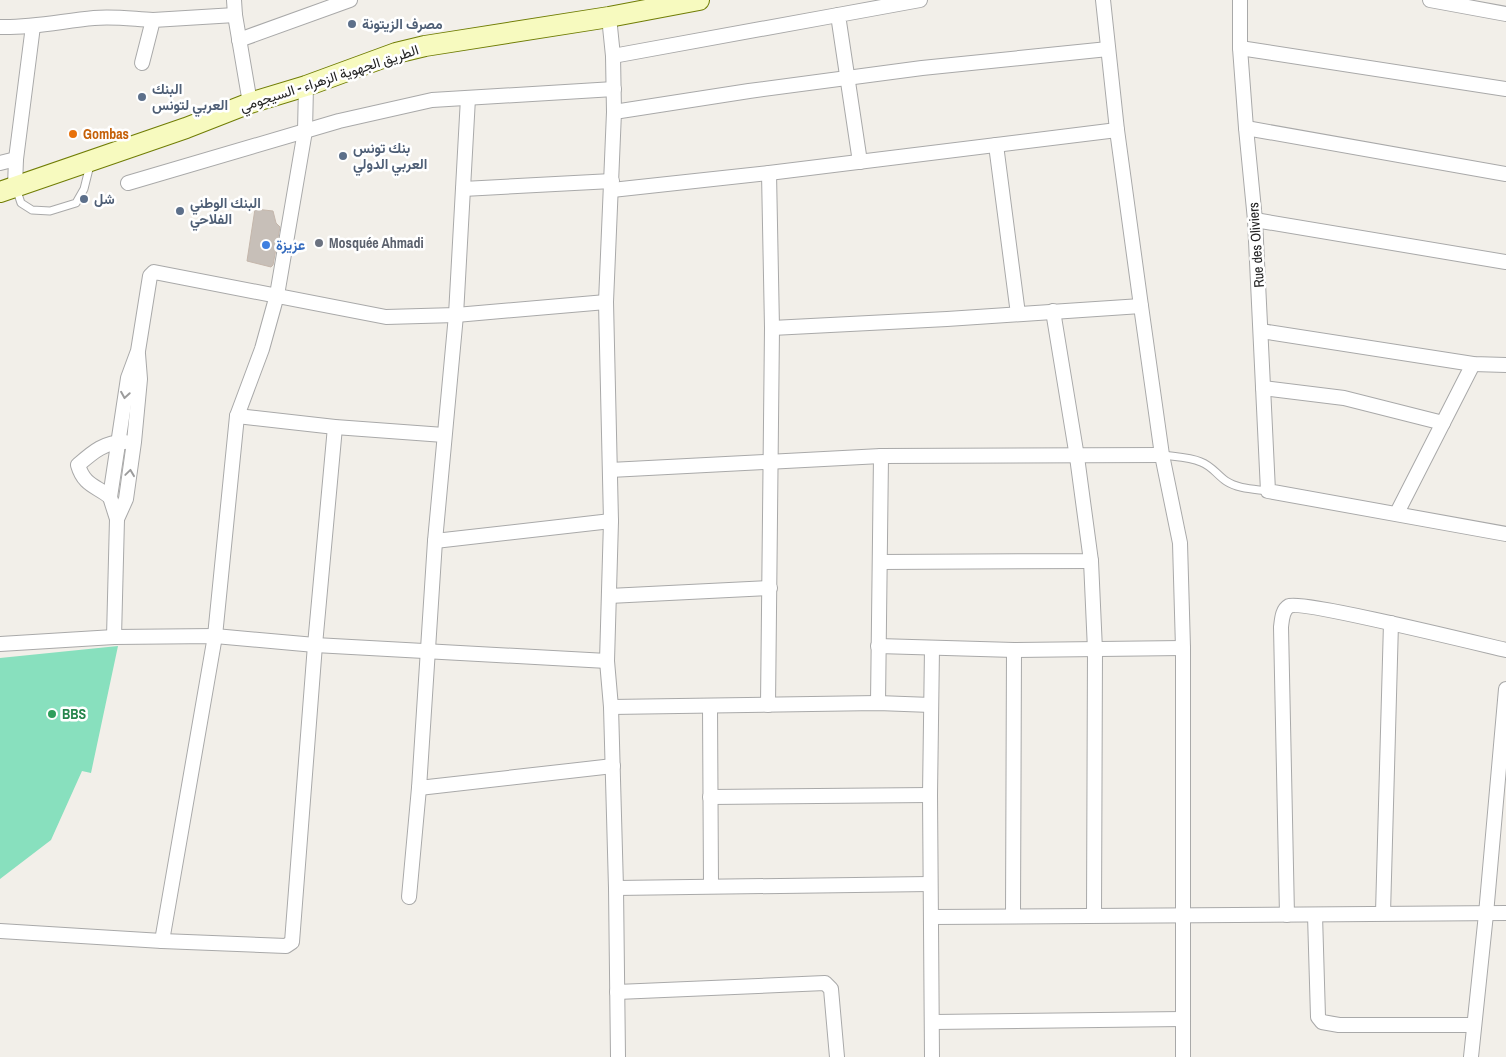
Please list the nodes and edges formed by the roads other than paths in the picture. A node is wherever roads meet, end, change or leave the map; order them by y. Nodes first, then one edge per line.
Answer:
1 (234, 0) edge
2 (350, 0) edge
3 (697, 0) edge
4 (920, 0) edge
5 (1103, 0) edge
6 (1240, 0) edge
7 (1430, 0) edge
8 (1506, 14) edge
9 (234, 15) junction
10 (838, 15) junction
11 (609, 17) junction
12 (153, 20) junction
13 (33, 26) junction
14 (0, 27) edge
15 (239, 40) junction
16 (1240, 48) junction
17 (1108, 50) junction
18 (613, 56) junction
19 (142, 63) dead end
20 (848, 79) junction
21 (306, 86) junction
22 (614, 89) junction
23 (1506, 89) edge
24 (468, 98) junction
25 (250, 103) junction
26 (614, 112) junction
27 (1246, 128) junction
28 (1117, 130) junction
29 (305, 131) junction
30 (996, 145) junction
31 (16, 159) junction
32 (90, 162) junction
33 (860, 162) junction
34 (0, 163) edge
35 (769, 173) junction
36 (1506, 174) edge
37 (128, 183) dead end
38 (612, 185) junction
39 (8, 189) edge
40 (463, 189) junction
41 (1255, 220) junction
42 (1506, 262) edge
43 (277, 295) junction
44 (606, 302) junction
45 (1141, 306) junction
46 (1053, 311) junction
47 (1018, 314) junction
48 (456, 316) junction
49 (772, 328) junction
50 (1261, 331) junction
51 (138, 351) junction
52 (1473, 364) junction
53 (1506, 365) edge
54 (1264, 388) junction
55 (237, 416) junction
56 (1443, 423) junction
57 (335, 427) junction
58 (444, 435) junction
59 (118, 442) junction
60 (134, 442) junction
61 (881, 456) junction
62 (1077, 456) junction
63 (1162, 456) junction
64 (770, 462) junction
65 (610, 470) junction
66 (1268, 491) junction
67 (110, 497) junction
68 (1397, 513) junction
69 (117, 519) junction
70 (611, 522) junction
71 (1506, 534) edge
72 (435, 541) junction
73 (1091, 561) junction
74 (880, 562) junction
75 (770, 588) junction
76 (610, 596) junction
77 (1391, 623) junction
78 (215, 636) junction
79 (114, 637) junction
80 (0, 644) edge
81 (315, 645) junction
82 (878, 646) junction
83 (932, 648) junction
84 (1183, 648) junction
85 (1014, 650) junction
86 (1095, 650) junction
87 (1506, 650) edge
88 (427, 651) junction
89 (607, 661) junction
90 (1506, 689) edge
91 (878, 703) junction
92 (768, 705) junction
93 (931, 705) junction
94 (710, 706) junction
95 (611, 707) junction
96 (613, 766) junction
97 (419, 788) junction
98 (930, 795) junction
99 (710, 797) junction
100 (930, 884) junction
101 (711, 886) junction
102 (616, 888) junction
103 (409, 897) dead end
104 (1383, 913) junction
105 (1506, 913) edge
106 (1486, 914) junction
107 (1094, 915) junction
108 (1014, 916) junction
109 (1182, 916) junction
110 (1287, 916) junction
111 (1315, 916) junction
112 (932, 917) junction
113 (0, 931) edge
114 (162, 941) junction
115 (617, 992) junction
116 (1183, 1019) junction
117 (932, 1022) junction
118 (1474, 1025) junction
119 (618, 1057) edge
120 (837, 1057) edge
121 (932, 1057) edge
122 (1183, 1057) edge
123 (1471, 1057) edge

1 - 9 street
2 - 15 street
3 - 11 main road, الطريق الجهوية الزهراء - السيجومي
4 - 10 street
5 - 17 street
6 - 16 street, Rue des Oliviers
7 - 8 street
9 - 12 street
9 - 15 street
10 - 18 street
10 - 20 street
11 - 18 street
11 - 21 main road, الطريق الجهوية الزهراء - السيجومي
12 - 13 street
12 - 19 street
13 - 14 street
13 - 31 street
15 - 25 street
16 - 23 street
16 - 27 street, Rue des Oliviers
17 - 20 street
17 - 28 street
18 - 22 street
20 - 26 street
20 - 33 street
21 - 25 main road, الطريق الجهوية الزهراء - السيجومي
21 - 29 street
22 - 24 street
22 - 26 street
24 - 29 street
24 - 40 street
25 - 32 main road, الطريق الجهوية الزهراء - السيجومي
26 - 38 street
27 - 36 street
27 - 41 street, Rue des Oliviers
28 - 30 street
28 - 45 street
29 - 37 street
29 - 43 street
30 - 33 street
30 - 47 street
31 - 34 street
31 - 39 street
32 - 39 main road, الطريق الجهوية الزهراء - السيجومي
32 - 39 lane
33 - 35 street
35 - 38 street
35 - 49 street
38 - 40 street
38 - 44 street
40 - 48 street
41 - 42 street
41 - 50 street, Rue des Oliviers
43 - 48 street
43 - 51 street
43 - 55 street
44 - 48 street
44 - 65 street
45 - 46 street
45 - 63 street
46 - 47 street
46 - 62 street
47 - 49 street
48 - 58 street
49 - 64 street
50 - 52 street
50 - 54 street, Rue des Oliviers
51 -> 59 street
51 - 60 street
52 - 53 street
52 - 56 street
54 - 56 street
54 - 66 street, Rue des Oliviers
55 - 57 street
55 - 78 street
56 - 68 street
57 - 58 street
57 - 81 street
58 - 72 street
59 - 60 street
59 - 67 street
59 - 67 street
69 -> 60 street
61 - 62 street
61 - 64 street
61 - 74 street
62 - 63 street
62 - 73 street
63 - 66 lane
63 - 84 street
64 - 65 street
64 - 75 street
65 - 70 street
66 - 68 street
67 - 69 street
68 - 71 street
69 - 79 street
70 - 72 street
70 - 76 street
72 - 88 street
73 - 74 street
73 - 86 street
74 - 82 street
75 - 76 street
75 - 92 street
76 - 89 street
77 - 87 street
77 - 104 street
77 - 110 street
78 - 79 street
78 - 81 street
78 - 114 street
79 - 80 street
81 - 88 street
81 - 114 street
82 - 83 street
82 - 91 street
83 - 85 street
83 - 93 street
84 - 86 street
84 - 109 street
85 - 86 street
85 - 108 street
86 - 107 street
88 - 89 street
88 - 97 street
89 - 95 street
90 - 106 street
91 - 92 street
91 - 93 street
92 - 94 street
93 - 98 street
94 - 95 street
94 - 99 street
95 - 96 street
96 - 97 street
96 - 102 street
97 - 103 street
98 - 99 street
98 - 100 street
99 - 101 street
100 - 101 street
100 - 112 street
101 - 102 street
102 - 115 street
104 - 106 street
104 - 111 street
105 - 106 street
106 - 118 street
107 - 108 street
107 - 109 street
108 - 112 street
109 - 110 street
109 - 116 street
110 - 111 street
111 - 118 street
112 - 117 street
113 - 114 street
115 - 119 street
115 - 120 street
116 - 117 street
116 - 122 street
117 - 121 street
118 - 123 street

